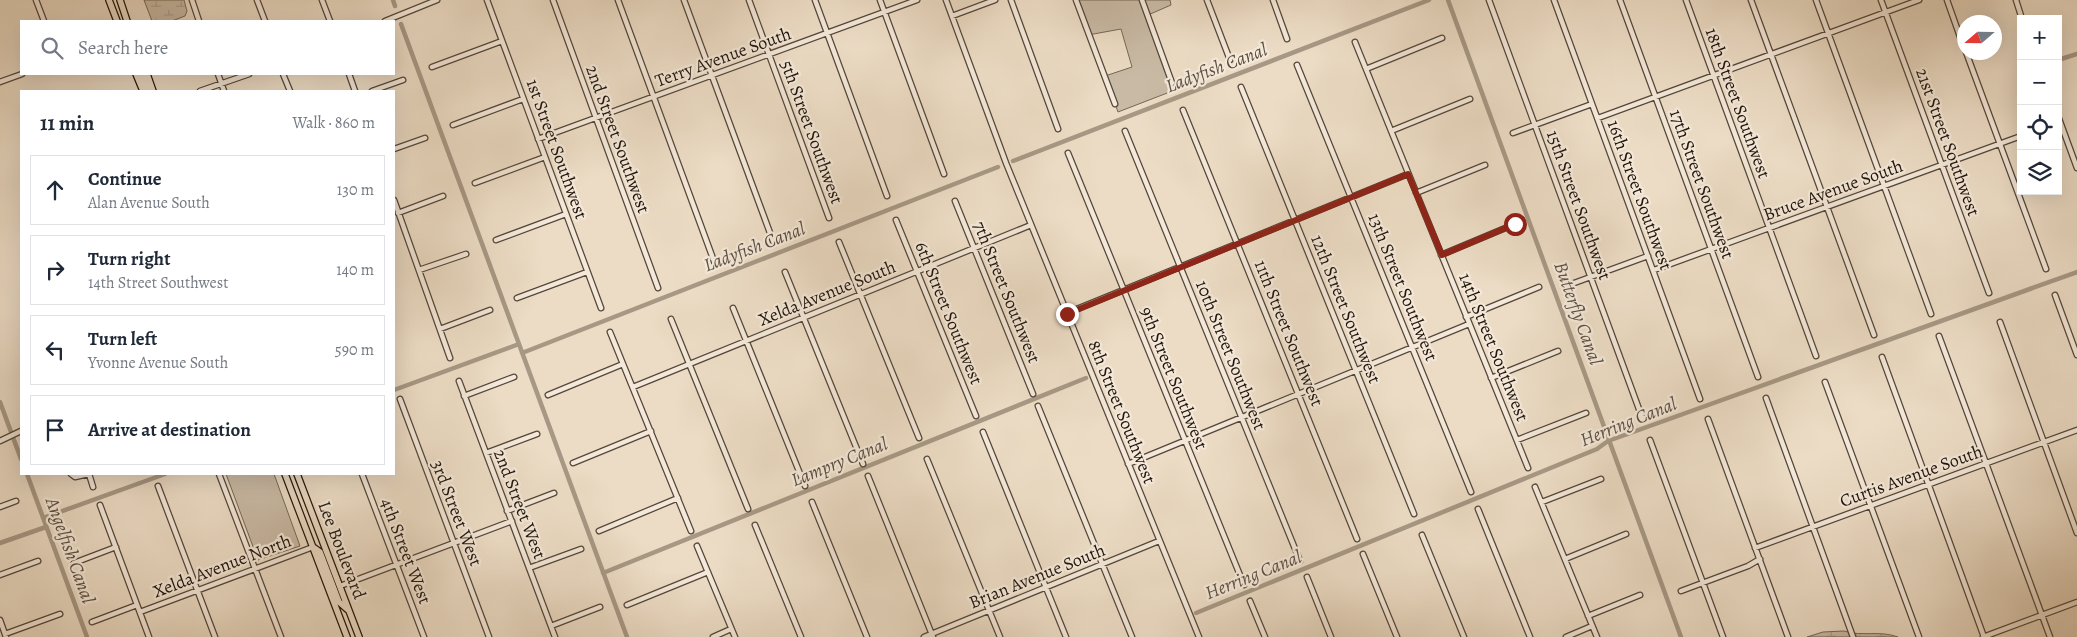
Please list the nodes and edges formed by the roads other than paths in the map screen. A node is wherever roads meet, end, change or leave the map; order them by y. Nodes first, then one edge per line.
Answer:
1 (36, 0) edge
2 (109, 0) edge
3 (120, 0) edge
4 (192, 0) edge
5 (257, 0) edge
6 (322, 0) edge
7 (437, 0) edge
8 (487, 0) edge
9 (553, 0) edge
10 (618, 0) edge
11 (684, 0) edge
12 (749, 0) edge
13 (815, 0) edge
14 (880, 0) edge
15 (916, 0) edge
16 (946, 0) edge
17 (995, 0) edge
18 (1011, 0) edge
19 (1076, 0) edge
20 (1142, 0) edge
21 (1207, 0) edge
22 (1273, 0) edge
23 (1489, 0) edge
24 (1554, 0) edge
25 (1620, 0) edge
26 (1686, 0) edge
27 (1751, 0) edge
28 (1816, 0) edge
29 (1882, 0) edge
30 (1919, 0) edge
31 (1947, 0) edge
32 (2016, 0) edge
33 (884, 12) junction
34 (1886, 12) junction
35 (2021, 15) edge
36 (952, 16) junction
37 (44, 20) edge
38 (117, 20) edge
39 (128, 20) edge
40 (199, 20) edge
41 (265, 20) edge
42 (330, 20) edge
43 (387, 20) edge
44 (1957, 28) edge
45 (827, 33) junction
46 (1828, 34) junction
47 (1442, 38) dead end
48 (1287, 39) dead end
49 (502, 41) junction
50 (1355, 42) dead end
51 (769, 54) junction
52 (1771, 55) junction
53 (1230, 60) dead end
54 (1969, 60) edge
55 (1297, 64) dead end
56 (432, 67) dead end
57 (1366, 69) junction
58 (20, 75) edge
59 (136, 75) edge
60 (142, 75) edge
61 (147, 75) edge
62 (218, 75) edge
63 (246, 75) edge
64 (283, 75) edge
65 (349, 75) edge
66 (711, 76) junction
67 (1713, 76) junction
68 (404, 80) dead end
69 (0, 81) edge
70 (222, 84) junction
71 (1172, 84) dead end
72 (1241, 87) dead end
73 (143, 90) edge
74 (148, 90) edge
75 (153, 90) edge
76 (203, 90) edge
77 (224, 90) edge
78 (290, 90) edge
79 (355, 90) edge
80 (375, 90) edge
81 (654, 97) junction
82 (1656, 97) junction
83 (523, 99) junction
84 (1470, 99) dead end
85 (1114, 104) dead end
86 (1592, 104) junction
87 (1183, 110) dead end
88 (596, 118) junction
89 (1598, 118) junction
90 (453, 125) dead end
91 (1535, 125) junction
92 (2062, 128) edge
93 (1058, 129) dead end
94 (1125, 131) dead end
95 (1391, 131) junction
96 (1513, 133) dead end
97 (2017, 137) edge
98 (425, 138) dead end
99 (538, 139) junction
100 (2000, 143) junction
101 (395, 149) edge
102 (1068, 153) dead end
103 (545, 156) junction
104 (1942, 164) junction
105 (1484, 165) dead end
106 (2077, 168) edge
107 (944, 174) dead end
108 (1408, 174) junction
109 (474, 183) dead end
110 (1884, 186) junction
111 (1416, 193) junction
112 (443, 196) dead end
113 (887, 196) dead end
114 (1352, 197) junction
115 (955, 201) dead end
116 (395, 203) edge
117 (1827, 207) junction
118 (398, 213) junction
119 (566, 214) junction
120 (829, 218) dead end
121 (896, 220) dead end
122 (1295, 221) junction
123 (1515, 224) dead end
124 (1031, 225) junction
125 (1769, 228) junction
126 (496, 240) dead end
127 (772, 241) dead end
128 (839, 242) dead end
129 (1238, 244) junction
130 (974, 248) junction
131 (1711, 249) junction
132 (466, 254) dead end
133 (1442, 255) junction
134 (1648, 256) junction
135 (716, 264) dead end
136 (1181, 267) junction
137 (2046, 269) dead end
138 (419, 270) junction
139 (1654, 270) junction
140 (587, 272) junction
141 (785, 272) dead end
142 (917, 272) junction
143 (1591, 277) junction
144 (1566, 286) dead end
145 (1539, 287) dead end
146 (658, 288) dead end
147 (1124, 290) junction
148 (1989, 293) dead end
149 (860, 295) junction
150 (2055, 295) dead end
151 (517, 298) dead end
152 (601, 308) dead end
153 (733, 308) dead end
154 (490, 310) dead end
155 (1067, 314) junction
156 (1931, 314) dead end
157 (1466, 317) junction
158 (804, 318) junction
159 (671, 319) dead end
160 (2000, 322) dead end
161 (1469, 324) junction
162 (440, 329) junction
163 (610, 332) dead end
164 (1874, 336) dead end
165 (1939, 336) dead end
166 (746, 341) junction
167 (1413, 348) junction
168 (1558, 351) dead end
169 (2077, 355) edge
170 (1816, 356) dead end
171 (1882, 357) dead end
172 (450, 358) dead end
173 (623, 364) junction
174 (690, 364) junction
175 (1356, 371) junction
176 (514, 377) dead end
177 (1758, 377) dead end
178 (1491, 378) junction
179 (458, 381) dead end
180 (1825, 382) dead end
181 (633, 388) junction
182 (1033, 394) dead end
183 (1298, 394) junction
184 (548, 395) dead end
185 (464, 396) junction
186 (1766, 398) dead end
187 (400, 399) dead end
188 (1700, 399) dead end
189 (1038, 406) dead end
190 (1586, 413) dead end
191 (976, 416) dead end
192 (1242, 417) junction
193 (1708, 419) dead end
194 (1643, 420) dead end
195 (2077, 430) edge
196 (651, 431) junction
197 (20, 432) edge
198 (982, 432) dead end
199 (536, 434) dead end
200 (919, 438) dead end
201 (2, 440) edge
202 (1517, 440) junction
203 (1650, 440) dead end
204 (1185, 441) junction
205 (2043, 442) junction
206 (486, 453) junction
207 (927, 459) dead end
208 (573, 463) dead end
209 (1986, 463) junction
210 (863, 464) dead end
211 (1128, 464) junction
212 (1528, 468) dead end
213 (89, 475) edge
214 (220, 475) edge
215 (285, 475) edge
216 (297, 475) edge
217 (362, 475) edge
218 (868, 476) dead end
219 (1600, 479) dead end
220 (1928, 484) junction
221 (158, 486) dead end
222 (806, 486) dead end
223 (1535, 486) dead end
224 (93, 487) dead end
225 (1471, 492) dead end
226 (554, 494) dead end
227 (678, 498) junction
228 (16, 501) dead end
229 (812, 502) dead end
230 (1542, 502) junction
231 (100, 505) dead end
232 (1871, 505) junction
233 (0, 506) edge
234 (748, 509) dead end
235 (1478, 509) dead end
236 (508, 511) junction
237 (1414, 514) dead end
238 (512, 521) junction
239 (755, 525) dead end
240 (1813, 526) junction
241 (599, 531) dead end
242 (691, 531) dead end
243 (2077, 533) edge
244 (1626, 534) dead end
245 (1422, 535) dead end
246 (1357, 538) dead end
247 (1159, 541) junction
248 (454, 543) junction
249 (697, 546) dead end
250 (116, 547) junction
251 (313, 547) junction
252 (1756, 548) junction
253 (581, 549) dead end
254 (1363, 554) dead end
255 (1565, 559) junction
256 (1760, 559) junction
257 (38, 561) dead end
258 (1300, 561) dead end
259 (74, 563) dead end
260 (396, 564) junction
261 (1103, 564) junction
262 (255, 568) junction
263 (529, 568) junction
264 (708, 572) junction
265 (0, 575) edge
266 (1307, 577) dead end
267 (1702, 583) junction
268 (1244, 585) dead end
269 (340, 586) junction
270 (1046, 587) junction
271 (198, 590) junction
272 (1681, 591) dead end
273 (1640, 595) dead end
274 (1250, 601) dead end
275 (2077, 602) edge
276 (137, 604) junction
277 (626, 605) dead end
278 (600, 607) dead end
279 (989, 610) junction
280 (350, 611) junction
281 (140, 612) junction
282 (60, 614) dead end
283 (2042, 615) junction
284 (1588, 616) junction
285 (0, 620) edge
286 (92, 622) dead end
287 (551, 626) junction
288 (1592, 626) junction
289 (732, 630) junction
290 (932, 635) edge
291 (6, 636) edge
292 (150, 637) edge
293 (215, 637) edge
294 (281, 637) edge
295 (347, 637) edge
296 (359, 637) edge
297 (424, 637) edge
298 (489, 637) edge
299 (555, 637) edge
300 (713, 637) edge
301 (734, 637) edge
302 (801, 637) edge
303 (867, 637) edge
304 (924, 637) edge
305 (1000, 637) edge
306 (1066, 637) edge
307 (1132, 637) edge
308 (1199, 637) edge
309 (1265, 637) edge
310 (1331, 637) edge
311 (1397, 637) edge
312 (1464, 637) edge
313 (1530, 637) edge
314 (1566, 637) edge
315 (1597, 637) edge
316 (1722, 637) edge
317 (1788, 637) edge
318 (1853, 637) edge
319 (1919, 637) edge
320 (1983, 637) edge
321 (2050, 637) edge

1 - 37 street
2 - 38 main road
3 - 39 main road
4 - 40 street
5 - 41 street
6 - 42 street
7 - 43 street
8 - 49 street, 1st Street Southwest
9 - 88 street, 2nd Street Southwest
10 - 81 street
11 - 66 street
12 - 51 street, 5th Street Southwest
13 - 45 street
14 - 33 street
15 - 33 street, Terry Avenue South
16 - 36 street, 8th Street Southwest
17 - 36 street
18 - 93 street
19 - 85 street
20 - 71 street
21 - 53 street
22 - 48 street
23 - 91 street, 15th Street Southwest
24 - 86 street, 16th Street Southwest
25 - 82 street, 17th Street Southwest
26 - 67 street, 18th Street Southwest
27 - 52 street
28 - 46 street
29 - 34 street, 21st Street Southwest
30 - 34 street
31 - 44 street
32 - 35 street
33 - 45 street, Terry Avenue South
33 - 107 street
34 - 46 street
34 - 104 street, 21st Street Southwest
36 - 124 street, 8th Street Southwest
45 - 51 street, Terry Avenue South
45 - 113 street
46 - 52 street
46 - 110 street
47 - 57 street
49 - 56 street
49 - 83 street, 1st Street Southwest
50 - 57 street, 14th Street Southwest
51 - 66 street, Terry Avenue South
51 - 120 street, 5th Street Southwest
52 - 67 street
52 - 117 street
54 - 100 street
55 - 114 street, 13th Street Southwest
57 - 95 street, 14th Street Southwest
58 - 69 street
59 - 73 main road
60 - 74 main road
61 - 75 main road
62 - 70 street
63 - 70 street
64 - 78 street
65 - 79 street
66 - 81 street, Terry Avenue South
66 - 127 street
67 - 82 street
67 - 125 street, 18th Street Southwest
68 - 80 street
70 - 76 street
70 - 77 street
72 - 122 street, 12th Street Southwest
81 - 88 street, Terry Avenue South
81 - 135 street
82 - 89 street
82 - 131 street, 17th Street Southwest
83 - 90 street
83 - 99 street, 1st Street Southwest
84 - 95 street
86 - 89 street, 16th Street Southwest
86 - 91 street
87 - 129 street, 11th Street Southwest
88 - 99 street, Terry Avenue South
88 - 146 street, 2nd Street Southwest
89 - 134 street, 16th Street Southwest
91 - 96 street
91 - 143 street, 15th Street Southwest
92 - 106 street
94 - 136 street, 10th Street Southwest
95 - 108 street, 14th Street Southwest
97 - 100 street, Bruce Avenue South
98 - 101 street
99 - 103 street, 1st Street Southwest
100 - 104 street, Bruce Avenue South
100 - 137 street
102 - 147 street, 9th Street Southwest
103 - 109 street
103 - 119 street, 1st Street Southwest
104 - 110 street, Bruce Avenue South
104 - 148 street, 21st Street Southwest
105 - 111 street
108 - 111 street, 14th Street Southwest
108 - 114 street
110 - 117 street, Bruce Avenue South
110 - 156 street
111 - 133 street, 14th Street Southwest
112 - 118 street
114 - 122 street
114 - 167 street, 13th Street Southwest
115 - 130 street, 7th Street Southwest
116 - 118 street
117 - 125 street, Bruce Avenue South
117 - 164 street
118 - 138 street
119 - 126 street
119 - 140 street, 1st Street Southwest
121 - 142 street, 6th Street Southwest
122 - 129 street
122 - 175 street, 12th Street Southwest
123 - 133 street
124 - 130 street, Xelda Avenue South
124 - 155 street, 8th Street Southwest
125 - 131 street, Bruce Avenue South
125 - 170 street, 18th Street Southwest
128 - 149 street
129 - 136 street
129 - 183 street, 11th Street Southwest
130 - 142 street, Xelda Avenue South
130 - 182 street, 7th Street Southwest
131 - 139 street, Bruce Avenue South
131 - 177 street, 17th Street Southwest
132 - 138 street
133 - 157 street, 14th Street Southwest
134 - 139 street, 16th Street Southwest
134 - 143 street
136 - 147 street
136 - 192 street, 10th Street Southwest
138 - 162 street
139 - 188 street, 16th Street Southwest
140 - 151 street
140 - 152 street, 1st Street Southwest
141 - 158 street
142 - 149 street, Xelda Avenue South
142 - 191 street, 6th Street Southwest
143 - 144 street
143 - 194 street, 15th Street Southwest
145 - 157 street
147 - 155 street
147 - 204 street, 9th Street Southwest
149 - 158 street, Xelda Avenue South
149 - 200 street
150 - 169 street
153 - 166 street
154 - 162 street
155 - 211 street, 8th Street Southwest
157 - 161 street, 14th Street Southwest
158 - 166 street, Xelda Avenue South
158 - 210 street
159 - 174 street
160 - 205 street
161 - 167 street
161 - 178 street, 14th Street Southwest
162 - 172 street
163 - 173 street
165 - 209 street
166 - 174 street, Xelda Avenue South
166 - 222 street
167 - 175 street
167 - 225 street, 13th Street Southwest
168 - 178 street
171 - 220 street
173 - 181 street
173 - 184 street
174 - 181 street, Xelda Avenue South
174 - 234 street
175 - 183 street
175 - 237 street, 12th Street Southwest
176 - 185 street
178 - 202 street, 14th Street Southwest
179 - 185 street, 2nd Street West
180 - 232 street
181 - 196 street
183 - 192 street
183 - 246 street, 11th Street Southwest
185 - 206 street, 2nd Street West
186 - 240 street
187 - 248 street, 3rd Street West
189 - 261 street
190 - 202 street
192 - 204 street
192 - 258 street, 10th Street Southwest
193 - 252 street
195 - 205 street, Curtis Avenue South
196 - 208 street
196 - 227 street
197 - 201 street
198 - 270 street
199 - 206 street
202 - 212 street, 14th Street Southwest
203 - 267 street
204 - 211 street
204 - 268 street, 9th Street Southwest
205 - 209 street, Curtis Avenue South
205 - 243 street
206 - 236 street, 2nd Street West
207 - 279 street
209 - 220 street, Curtis Avenue South
209 - 283 street
211 - 247 street, 8th Street Southwest
213 - 224 street
214 - 262 street
215 - 251 main road, Lee Boulevard
216 - 269 main road, Lee Boulevard
217 - 260 street, 4th Street West
218 - 290 street
219 - 230 street
220 - 232 street, Curtis Avenue South
220 - 320 street
221 - 271 street
223 - 230 street
226 - 236 street
227 - 241 street
227 - 242 street
228 - 233 street
229 - 303 street
230 - 255 street
231 - 250 street
232 - 240 street, Curtis Avenue South
232 - 319 street
235 - 313 street
236 - 238 street, 2nd Street West
238 - 248 street
238 - 263 street, 2nd Street West
239 - 302 street
240 - 252 street, Curtis Avenue South
240 - 318 street
244 - 255 street
245 - 312 street
247 - 261 street, Brian Avenue South
247 - 308 street, 8th Street Southwest
248 - 260 street
248 - 298 street, 3rd Street West
249 - 264 street
250 - 259 street
250 - 276 street
251 - 262 street, Xelda Avenue North
251 - 280 main road
251 - 295 main road, Lee Boulevard
252 - 256 street
253 - 263 street
254 - 311 street
255 - 284 street
256 - 267 street
256 - 317 street
257 - 265 street
260 - 269 street
260 - 297 street, 4th Street West
261 - 270 street, Brian Avenue South
261 - 307 street
262 - 271 street, Xelda Avenue North
262 - 294 street
263 - 287 street, 2nd Street West
264 - 277 street
264 - 289 street
266 - 310 street
267 - 272 street
267 - 316 street
269 - 280 main road, Lee Boulevard
270 - 279 street, Brian Avenue South
270 - 306 street
271 - 281 street, Xelda Avenue North
271 - 293 street
273 - 284 street
274 - 309 street
275 - 283 street
276 - 281 street
276 - 286 street, Xelda Avenue North
278 - 287 street
279 - 290 street, Brian Avenue South
279 - 305 street
280 - 296 main road, Lee Boulevard
281 - 292 street
282 - 291 street
283 - 320 street
283 - 321 street
284 - 288 street
285 - 291 street
287 - 299 street, 2nd Street West
288 - 314 street
288 - 315 street
289 - 300 street
289 - 301 street
290 - 304 street, Brian Avenue South

